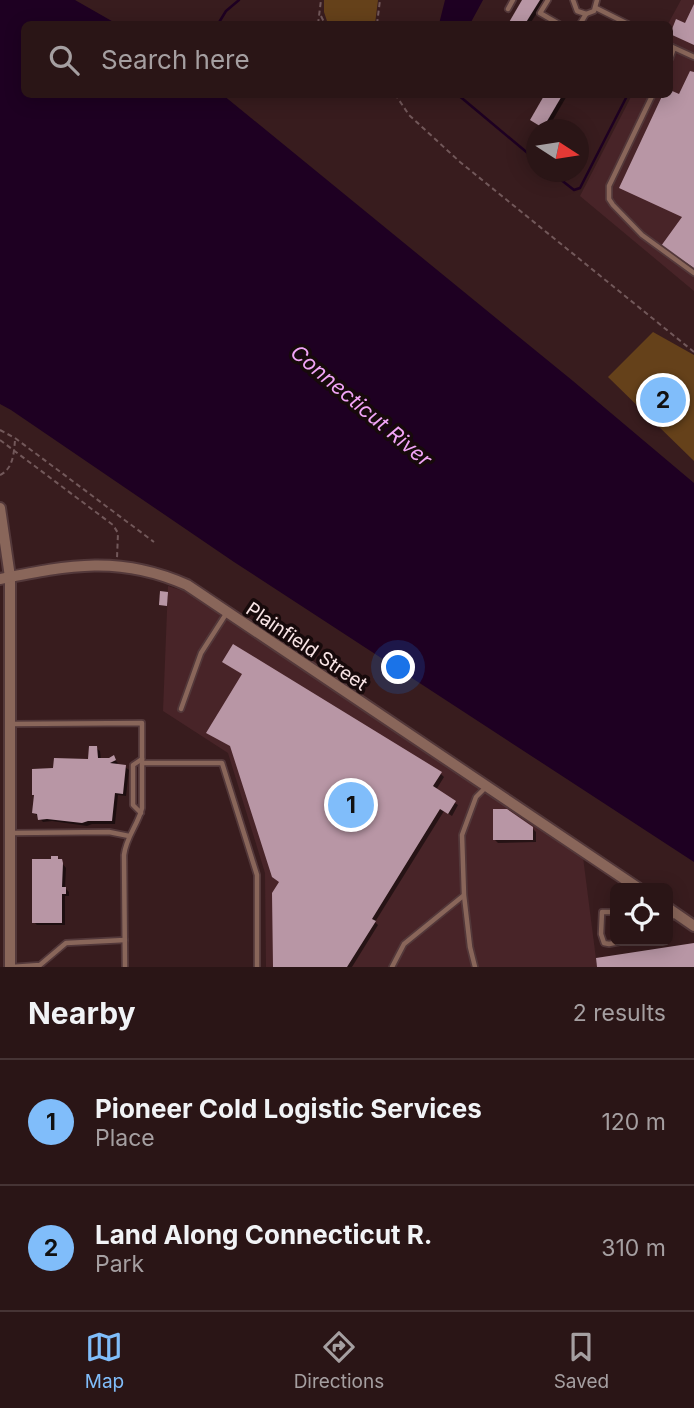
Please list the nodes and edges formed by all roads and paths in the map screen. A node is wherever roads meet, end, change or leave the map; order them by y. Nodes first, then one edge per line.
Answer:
1 (321, 0) edge
2 (380, 0) edge
3 (513, 0) edge
4 (548, 0) edge
5 (573, 0) edge
6 (597, 0) edge
7 (596, 8) junction
8 (508, 9) dead end
9 (586, 14) junction
10 (321, 15) junction
11 (319, 21) edge
12 (324, 21) edge
13 (377, 21) edge
14 (554, 21) edge
15 (581, 21) edge
16 (622, 21) edge
17 (673, 47) edge
18 (694, 57) edge
19 (398, 98) edge
20 (651, 98) edge
21 (694, 273) edge
22 (694, 352) edge
23 (0, 430) edge
24 (15, 438) junction
25 (0, 440) edge
26 (14, 450) junction
27 (0, 475) edge
28 (0, 508) edge
29 (154, 542) dead end
30 (116, 566) junction
31 (5, 578) edge
32 (226, 613) junction
33 (181, 709) dead end
34 (8, 724) junction
35 (143, 761) junction
36 (487, 785) junction
37 (141, 813) junction
38 (10, 833) junction
39 (129, 836) junction
40 (631, 883) edge
41 (464, 895) junction
42 (610, 912) edge
43 (673, 915) edge
44 (694, 926) edge
45 (125, 940) junction
46 (610, 944) edge
47 (0, 966) edge
48 (124, 966) edge
49 (10, 967) edge
50 (257, 967) edge
51 (392, 967) edge
52 (475, 967) edge

1 - 10 path
2 - 13 path
3 - 8 lane
4 - 14 lane
5 - 9 lane
6 - 7 lane
7 - 9 lane
7 - 16 lane
9 - 15 lane
10 - 11 path
10 - 12 path
17 - 18 lane
19 - 22 path
20 - 21 lane
23 - 24 path
24 - 26 path
24 - 29 path
25 - 26 path
26 - 27 path
26 - 30 path
28 - 31 street
30 - 31 street, Plainfield Street
30 - 32 street, Plainfield Street
31 - 34 street
32 - 33 lane
32 - 36 street, Plainfield Street
34 - 35 lane
34 - 38 street
35 - 37 lane
35 - 37 lane
35 - 50 lane
36 - 40 street, Plainfield Street
36 - 41 lane
37 - 39 lane
38 - 39 lane
38 - 49 street
39 - 45 lane
41 - 51 lane
41 - 52 lane
42 - 46 lane
43 - 44 street
45 - 48 lane
45 - 49 lane
47 - 49 street

